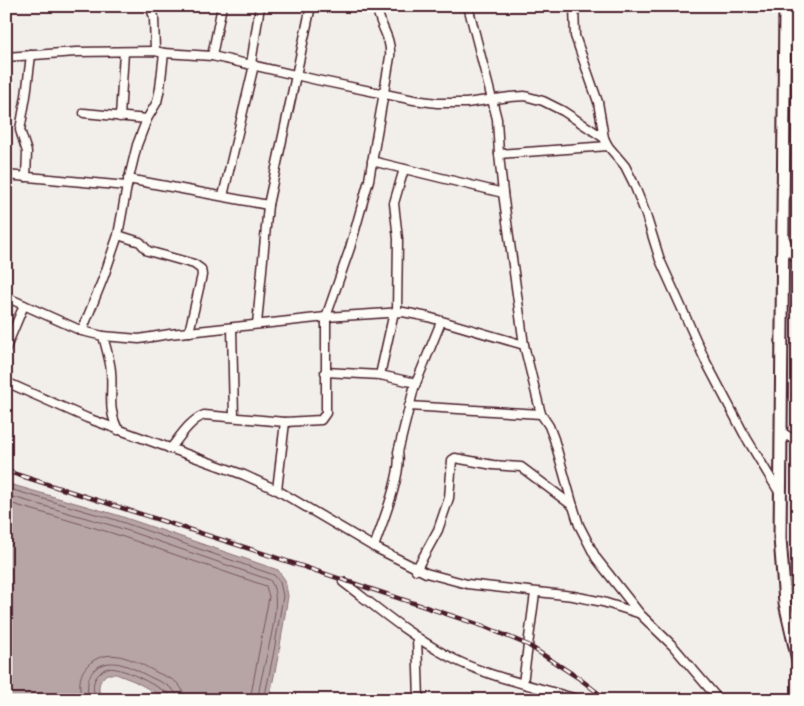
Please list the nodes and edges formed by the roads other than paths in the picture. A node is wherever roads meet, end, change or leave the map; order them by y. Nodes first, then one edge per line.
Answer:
1 (150, 6) edge
2 (222, 6) edge
3 (260, 6) edge
4 (311, 6) edge
5 (377, 6) edge
6 (468, 6) edge
7 (574, 6) edge
8 (785, 6) edge
9 (124, 52) junction
10 (160, 52) junction
11 (31, 55) junction
12 (212, 56) junction
13 (6, 57) edge
14 (252, 64) junction
15 (295, 75) junction
16 (384, 94) junction
17 (492, 100) junction
18 (84, 113) dead end
19 (120, 117) junction
20 (147, 119) junction
21 (604, 138) junction
22 (608, 146) junction
23 (499, 154) junction
24 (372, 161) junction
25 (404, 169) junction
26 (6, 175) edge
27 (26, 177) junction
28 (127, 183) junction
29 (503, 192) junction
30 (223, 196) junction
31 (268, 205) junction
32 (118, 235) junction
33 (783, 235) junction
34 (798, 260) edge
35 (6, 297) edge
36 (24, 305) junction
37 (396, 312) junction
38 (326, 317) junction
39 (441, 322) junction
40 (257, 324) junction
41 (232, 328) junction
42 (82, 331) junction
43 (189, 332) junction
44 (103, 336) junction
45 (524, 345) junction
46 (6, 348) edge
47 (325, 372) junction
48 (380, 375) junction
49 (6, 382) edge
50 (416, 383) junction
51 (409, 406) junction
52 (541, 414) junction
53 (234, 417) junction
54 (285, 422) junction
55 (118, 430) junction
56 (781, 432) junction
57 (798, 442) edge
58 (170, 449) junction
59 (278, 490) junction
60 (781, 494) junction
61 (573, 506) junction
62 (374, 548) junction
63 (416, 570) junction
64 (343, 582) dead end
65 (535, 593) junction
66 (640, 614) junction
67 (417, 637) junction
68 (798, 660) edge
69 (523, 683) junction
70 (419, 700) edge
71 (580, 700) edge
72 (719, 700) edge

1 - 10 street
2 - 12 street
3 - 14 street
4 - 15 street
5 - 16 street
6 - 17 street
7 - 21 street
8 - 33 street
9 - 10 street
9 - 11 street
9 - 19 street
10 - 12 street
10 - 20 street
11 - 13 street
11 - 27 street
12 - 14 street
14 - 15 street
14 - 30 street
15 - 16 street
15 - 31 street
16 - 17 street
16 - 24 street
17 - 21 street
17 - 23 street
18 - 19 street
19 - 20 street
20 - 28 street
21 - 22 street
22 - 23 street
22 - 60 street
23 - 29 street
24 - 25 street
24 - 38 street
25 - 29 street
25 - 37 street
26 - 27 street
27 - 28 street
28 - 30 street
28 - 32 street
29 - 45 street
30 - 31 street
31 - 40 street
32 - 42 street
32 - 43 street
33 - 34 street
33 - 56 street
35 - 36 street
36 - 42 street
36 - 46 street
37 - 38 street
37 - 39 street
37 - 48 street
38 - 40 street
38 - 47 street
39 - 45 street
39 - 50 street
40 - 41 street
41 - 43 street
41 - 53 street
42 - 44 street
43 - 44 street
44 - 55 street
45 - 52 street
47 - 48 street
47 - 54 street
48 - 50 street
49 - 55 street
50 - 51 street
51 - 52 street
51 - 62 street
52 - 61 street
53 - 54 street
53 - 58 street
54 - 59 street
55 - 58 street
56 - 57 street
56 - 60 street
58 - 59 street
59 - 62 street
60 - 68 street
61 - 63 street
61 - 66 street
62 - 63 street
63 - 65 street
64 - 67 street
65 - 66 street
65 - 69 street
66 - 72 street
67 - 69 street
67 - 70 street
69 - 71 street

